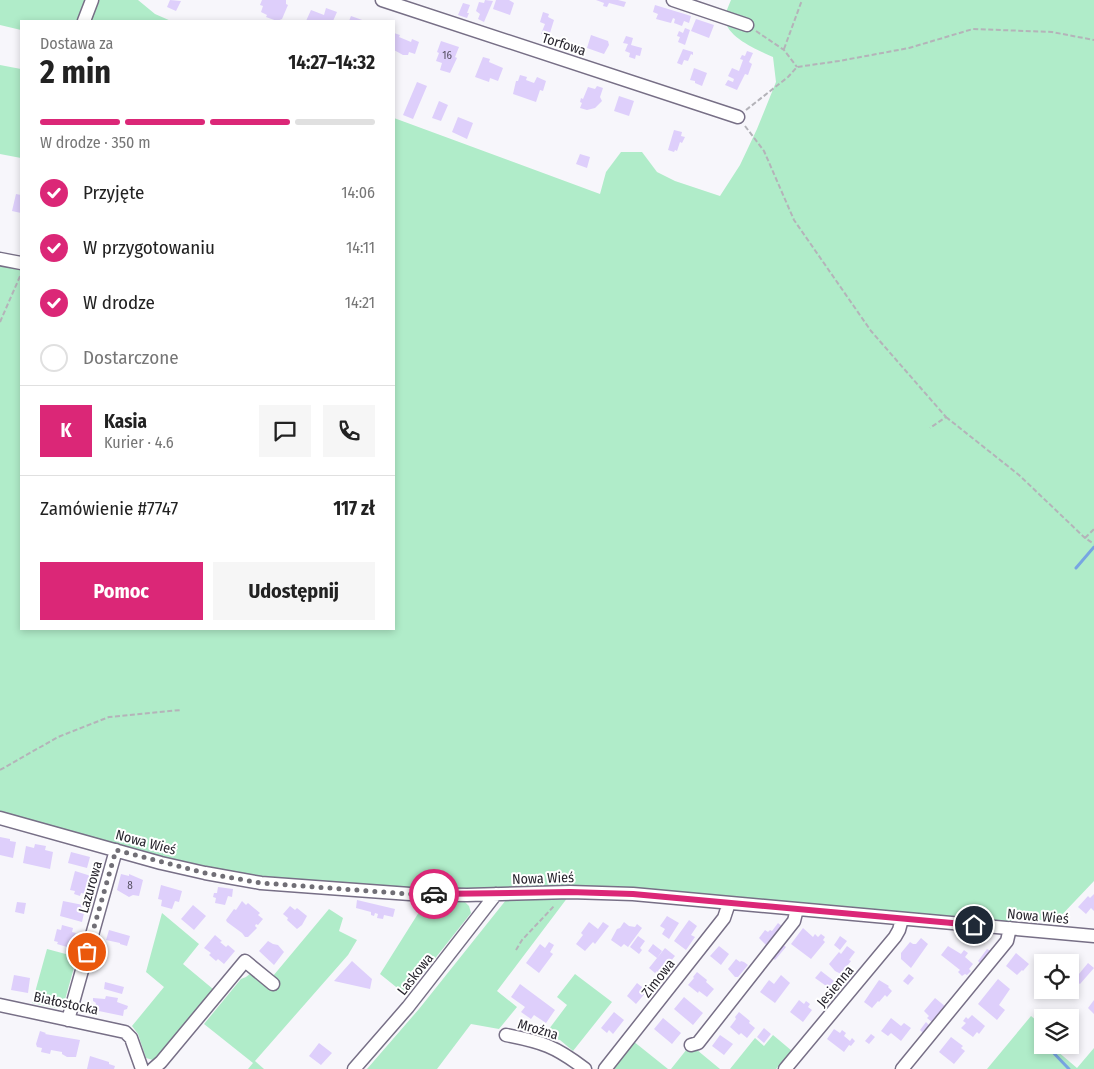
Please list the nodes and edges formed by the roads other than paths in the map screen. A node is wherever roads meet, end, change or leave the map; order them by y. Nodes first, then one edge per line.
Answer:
1 (92, 0) edge
2 (382, 0) edge
3 (672, 0) edge
4 (84, 20) edge
5 (747, 24) road end
6 (738, 117) road end
7 (0, 259) edge
8 (20, 263) edge
9 (0, 818) edge
10 (116, 850) junction
11 (496, 894) junction
12 (729, 903) junction
13 (798, 909) junction
14 (902, 919) junction
15 (1010, 928) junction
16 (1094, 936) edge
17 (273, 984) dead end
18 (0, 1005) edge
19 (68, 1020) junction
20 (506, 1035) dead end
21 (691, 1045) dead end
22 (142, 1069) edge
23 (153, 1069) edge
24 (354, 1069) edge
25 (585, 1069) edge
26 (605, 1069) edge
27 (785, 1069) edge
28 (902, 1069) edge

1 - 4 street
2 - 6 street, Torfowa
3 - 5 street
7 - 8 street
9 - 10 street, Nowa Wieś
10 - 11 street, Nowa Wieś
10 - 19 street, Lazurowa
11 - 12 street, Nowa Wieś
11 - 24 street, Laskowa
12 - 13 street, Nowa Wieś
12 - 26 street, Zimowa
13 - 14 street, Nowa Wieś
13 - 21 street
14 - 15 street, Nowa Wieś
14 - 27 street, Jesienna
15 - 16 street, Nowa Wieś
15 - 28 street
17 - 23 street
18 - 19 street, Białostocka
19 - 22 street, Białostocka
20 - 25 street, Mroźna

